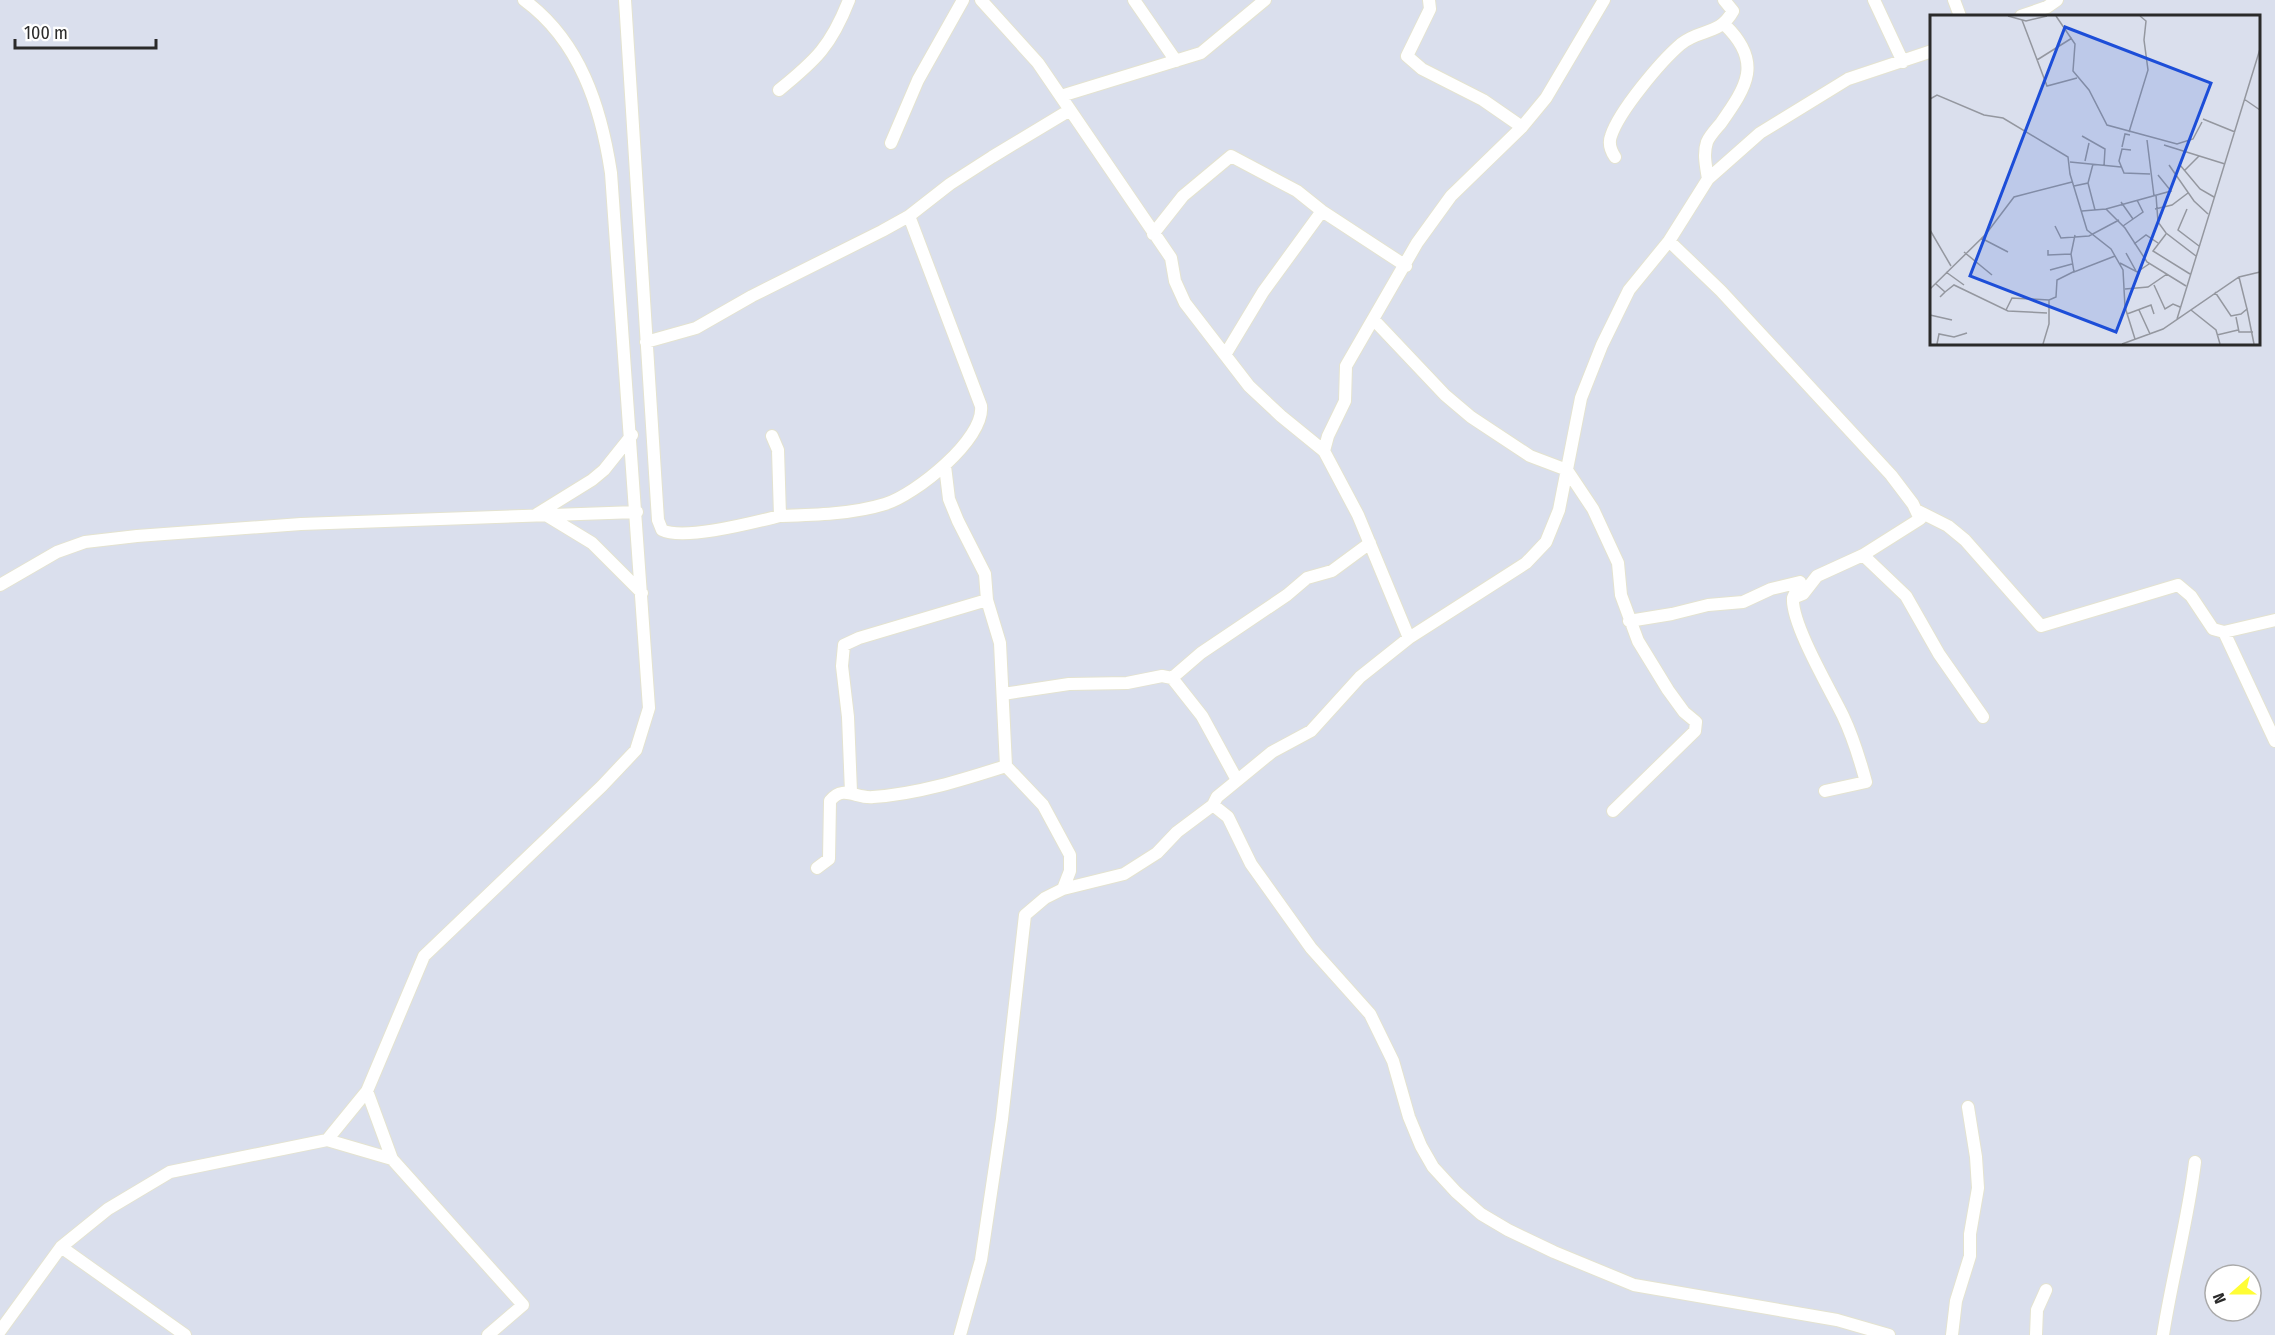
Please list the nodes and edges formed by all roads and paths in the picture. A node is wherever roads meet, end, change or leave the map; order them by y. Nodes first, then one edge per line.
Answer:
1 (524, 0) edge
2 (625, 0) edge
3 (849, 0) edge
4 (963, 0) edge
5 (981, 0) edge
6 (1134, 0) edge
7 (1265, 0) edge
8 (1429, 0) edge
9 (1604, 0) edge
10 (1724, 0) edge
11 (1874, 0) edge
12 (1954, 0) edge
13 (2057, 0) edge
14 (1960, 15) edge
15 (2024, 15) edge
16 (1725, 25) junction
17 (1930, 52) edge
18 (1176, 61) junction
19 (1903, 62) junction
20 (779, 90) dead end
21 (1061, 96) junction
22 (1070, 110) junction
23 (1522, 127) junction
24 (891, 143) dead end
25 (1615, 158) dead end
26 (1708, 179) junction
27 (1322, 212) junction
28 (909, 216) junction
29 (1153, 234) junction
30 (1669, 241) junction
31 (1406, 266) junction
32 (1374, 320) junction
33 (646, 342) junction
34 (1225, 355) junction
35 (632, 435) junction
36 (772, 436) dead end
37 (1324, 451) junction
38 (945, 466) junction
39 (1567, 470) junction
40 (1916, 510) junction
41 (637, 512) junction
42 (540, 515) junction
43 (780, 516) junction
44 (1370, 543) junction
45 (1863, 555) junction
46 (0, 585) edge
47 (642, 593) junction
48 (1793, 598) junction
49 (987, 600) junction
50 (2275, 620) edge
51 (1629, 621) junction
52 (2224, 632) junction
53 (1409, 638) junction
54 (1172, 678) junction
55 (1003, 694) junction
56 (1983, 717) dead end
57 (2275, 741) edge
58 (1006, 766) junction
59 (1237, 780) junction
60 (1825, 790) dead end
61 (850, 792) junction
62 (1213, 805) junction
63 (1613, 811) dead end
64 (817, 868) dead end
65 (1063, 889) junction
66 (368, 1091) junction
67 (1968, 1107) dead end
68 (327, 1140) junction
69 (392, 1159) junction
70 (2195, 1162) dead end
71 (62, 1246) junction
72 (2046, 1290) dead end
73 (0, 1331) edge
74 (185, 1335) edge
75 (488, 1335) edge
76 (960, 1335) edge
77 (1889, 1335) edge
78 (1952, 1335) edge
79 (2036, 1335) edge
80 (2163, 1335) edge

1 - 35 street
2 - 33 street
3 - 20 street
4 - 24 street
5 - 21 street
6 - 18 street
7 - 18 street
8 - 23 street
9 - 23 street
10 - 16 street
11 - 19 street
12 - 14 street
13 - 15 street
16 - 25 street
16 - 26 street
17 - 19 street
18 - 21 street
19 - 26 street
21 - 22 street
22 - 28 street
22 - 29 street
23 - 31 street
26 - 30 street
27 - 29 street
27 - 31 street
27 - 34 street
28 - 33 street
28 - 38 street
29 - 34 street
30 - 39 street
30 - 40 street
31 - 32 street
32 - 37 street
32 - 39 street
33 - 43 street
34 - 37 street
35 - 41 street
35 - 42 street
36 - 43 street
37 - 44 street
38 - 43 street
38 - 49 street
39 - 51 street
39 - 53 street
40 - 45 street
40 - 52 street
41 - 42 street
41 - 47 street
42 - 46 street
42 - 47 street
44 - 53 street
44 - 54 street
45 - 48 street
45 - 56 street
47 - 66 street
48 - 51 street
48 - 60 street
49 - 55 street
49 - 61 street
50 - 52 street
51 - 63 street
52 - 57 street
53 - 59 street
54 - 55 street
54 - 59 street
55 - 58 street
58 - 61 street
58 - 65 street
59 - 62 street
61 - 64 street
62 - 65 street
62 - 77 street
65 - 76 street
66 - 68 street
66 - 69 street
67 - 78 street
68 - 69 street
68 - 71 street
69 - 75 street
70 - 80 street
71 - 73 street
71 - 74 street
72 - 79 street

